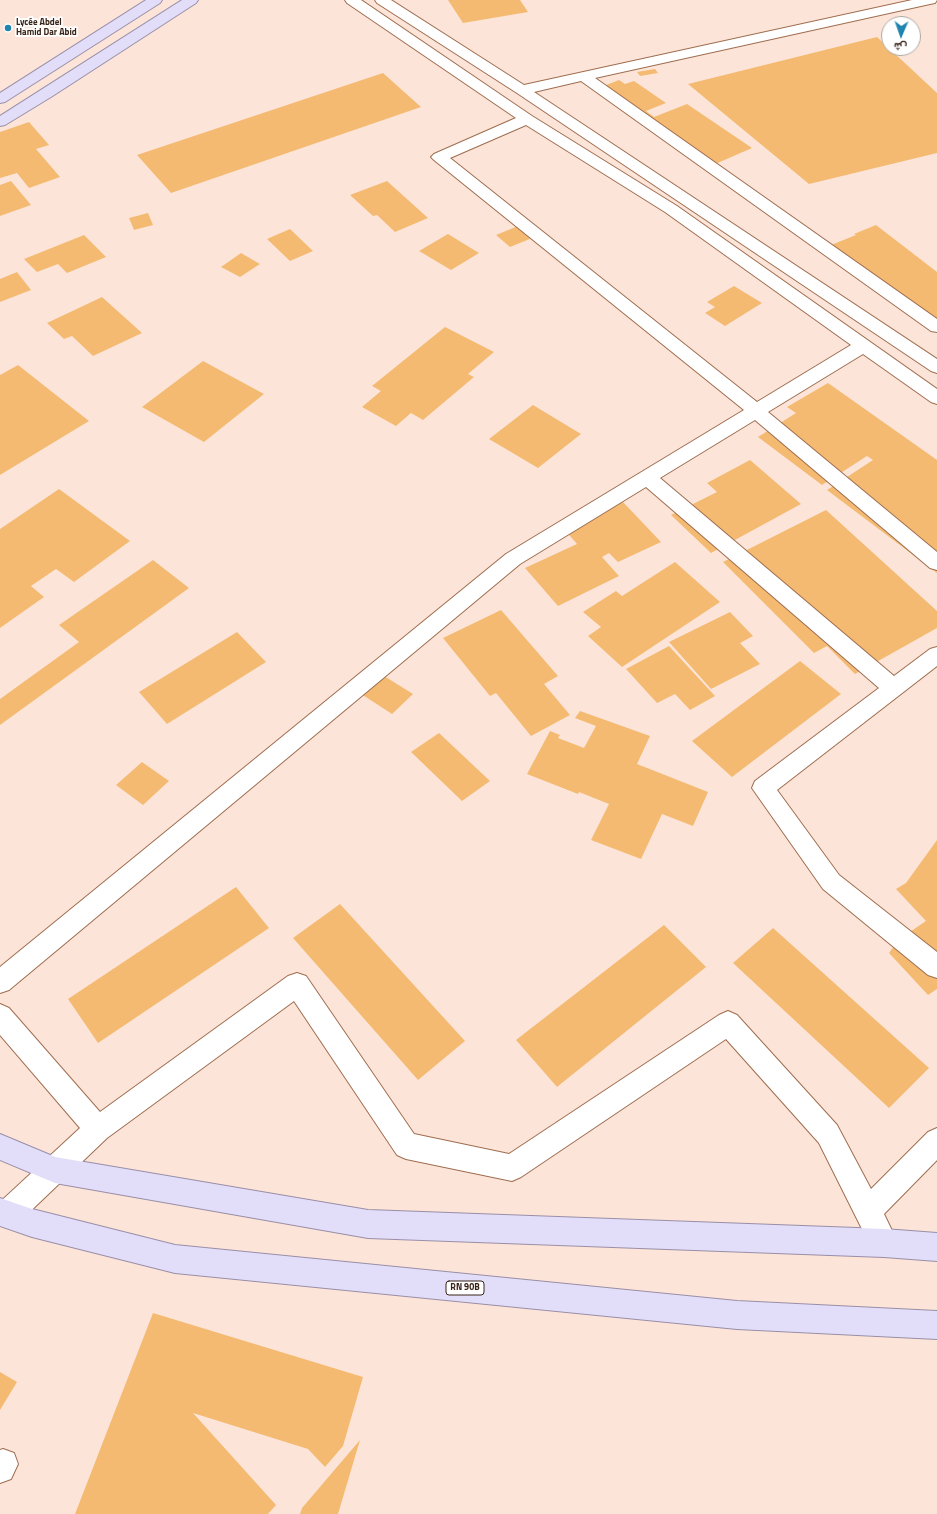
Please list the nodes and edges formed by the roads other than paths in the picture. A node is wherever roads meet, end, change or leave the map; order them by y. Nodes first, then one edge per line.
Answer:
1 (155, 0) edge
2 (191, 0) edge
3 (352, 0) edge
4 (382, 0) edge
5 (930, 0) edge
6 (583, 76) junction
7 (522, 90) junction
8 (0, 100) edge
9 (527, 119) junction
10 (0, 122) edge
11 (937, 327) edge
12 (863, 346) junction
13 (937, 368) edge
14 (937, 398) edge
15 (756, 411) junction
16 (647, 477) junction
17 (937, 563) edge
18 (937, 655) edge
19 (894, 688) junction
20 (937, 967) edge
21 (0, 982) edge
22 (0, 1016) edge
23 (98, 1129) junction
24 (937, 1141) edge
25 (0, 1147) edge
26 (55, 1170) junction
27 (868, 1211) junction
28 (4, 1213) edge
29 (884, 1243) junction
30 (937, 1247) edge
31 (937, 1325) edge

1 - 8 main road
2 - 10 main road
3 - 9 street
4 - 7 street
5 - 6 street
6 - 7 street
6 - 11 street
7 - 13 street
9 - 12 street
9 - 15 street
12 - 14 street
12 - 15 street
15 - 16 street
15 - 17 street
16 - 19 street
16 - 21 street
18 - 19 street
19 - 20 street
22 - 23 street
23 - 26 street
23 - 27 street
24 - 27 street
25 - 26 main road
26 - 28 street
26 - 29 main road
27 - 29 street
28 - 31 main road, RN 90B
29 - 30 main road

